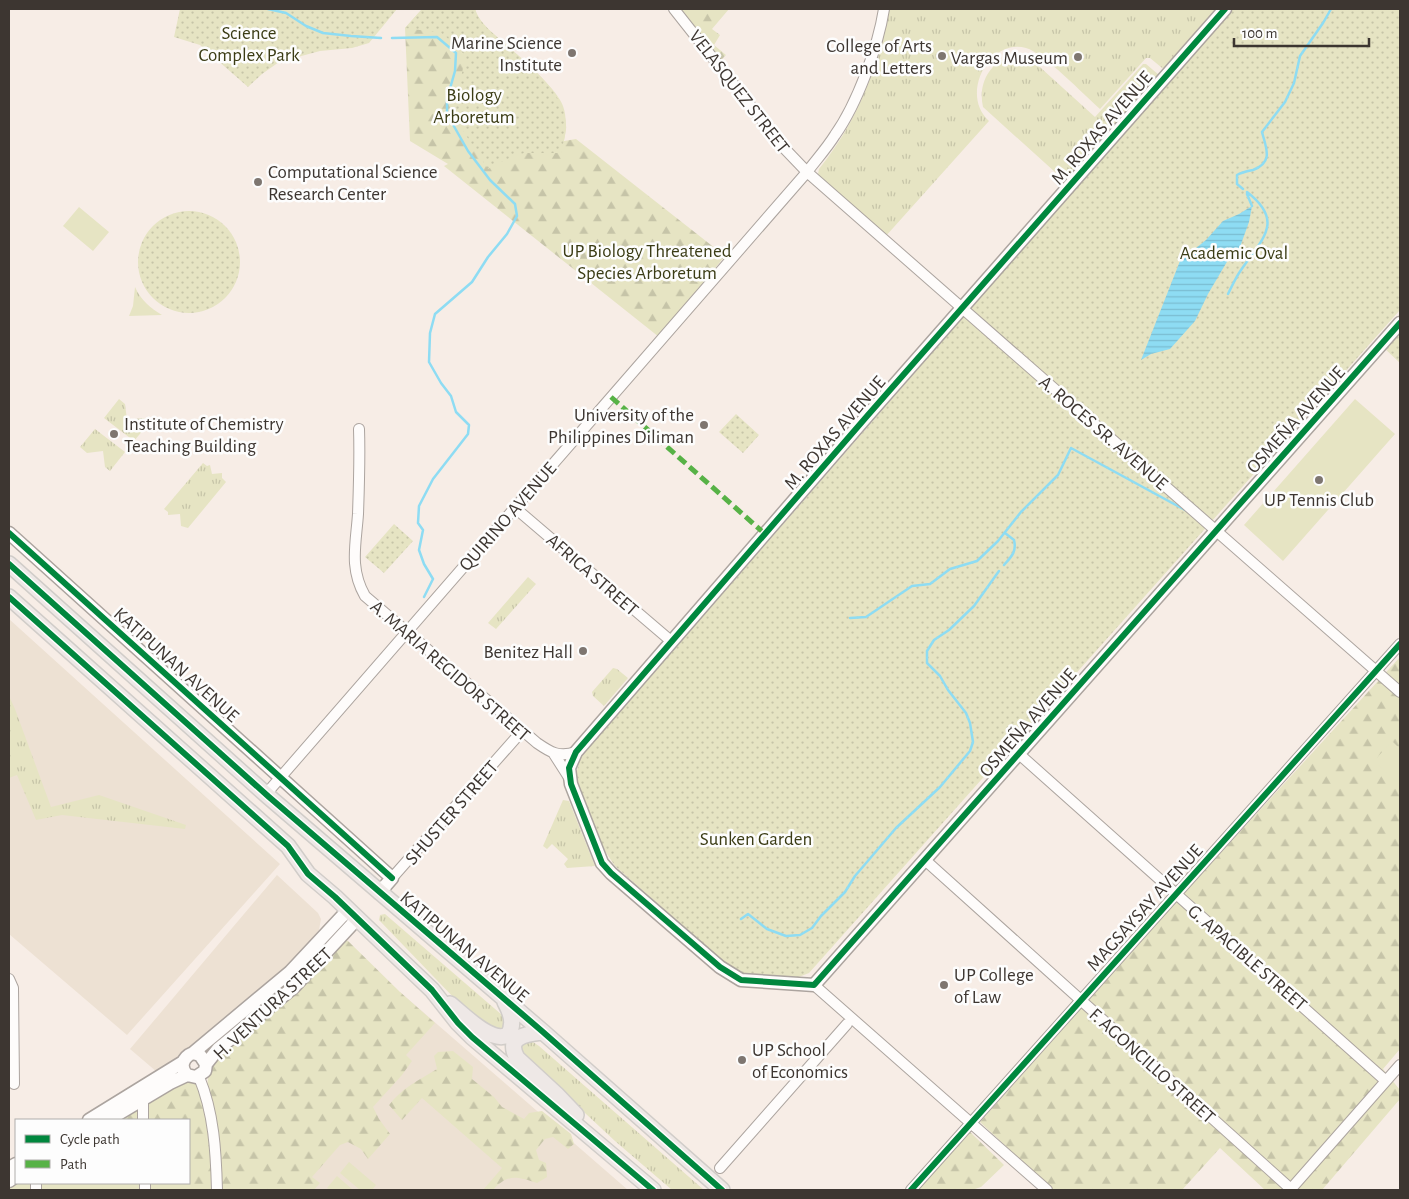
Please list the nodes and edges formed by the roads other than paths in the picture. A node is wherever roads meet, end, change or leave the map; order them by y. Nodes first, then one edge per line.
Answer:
1 (674, 9) edge
2 (884, 9) edge
3 (1225, 9) edge
4 (807, 172) junction
5 (962, 308) junction
6 (1400, 323) edge
7 (359, 429) dead end
8 (514, 507) junction
9 (1216, 531) junction
10 (9, 533) edge
11 (9, 564) edge
12 (9, 597) edge
13 (406, 632) junction
14 (93, 639) junction
15 (671, 642) junction
16 (1400, 644) edge
17 (76, 656) junction
18 (1376, 671) junction
19 (1400, 692) edge
20 (522, 731) junction
21 (576, 752) junction
22 (554, 754) junction
23 (1019, 754) junction
24 (281, 777) junction
25 (570, 779) junction
26 (266, 794) junction
27 (925, 860) junction
28 (392, 878) junction
29 (379, 893) junction
30 (1176, 894) junction
31 (353, 915) junction
32 (9, 979) edge
33 (814, 985) junction
34 (434, 993) junction
35 (502, 997) junction
36 (1081, 1000) junction
37 (847, 1024) dead end
38 (543, 1032) junction
39 (193, 1054) junction
40 (183, 1062) junction
41 (206, 1064) junction
42 (1400, 1065) edge
43 (193, 1076) junction
44 (1386, 1081) junction
45 (14, 1084) dead end
46 (141, 1094) junction
47 (91, 1119) edge
48 (109, 1119) edge
49 (143, 1119) edge
50 (971, 1123) junction
51 (584, 1132) junction
52 (720, 1168) dead end
53 (217, 1190) edge
54 (653, 1190) edge
55 (722, 1190) edge
56 (911, 1190) edge
57 (1047, 1190) edge
58 (1291, 1190) edge

1 - 4 street, VELASQUEZ STREET
2 - 4 street, QUIRINO AVENUE
3 - 5 street, M. ROXAS AVENUE
4 - 5 street, A. ROCES SR. AVENUE
4 - 8 street, QUIRINO AVENUE
5 - 9 street, A. ROCES SR. AVENUE
5 - 15 street, M. ROXAS AVENUE
6 - 9 street, OSMEÑA AVENUE
7 - 13 street, A. MARIA REGIDOR STREET
8 - 13 street, QUIRINO AVENUE
8 - 15 street, AFRICA STREET
9 - 18 street, A. ROCES SR. AVENUE
9 - 23 street, OSMEÑA AVENUE
10 - 24 street, KATIPUNAN AVENUE
11 - 14 main road, KATIPUNAN AVENUE
12 - 17 main road
13 - 20 street, A. MARIA REGIDOR STREET
13 - 24 street, QUIRINO AVENUE
14 - 17 main road
14 - 26 main road, KATIPUNAN AVENUE
15 - 21 street, M. ROXAS AVENUE
16 - 18 street, MAGSAYSAY AVENUE
17 - 31 main road
18 - 19 street, A. ROCES SR. AVENUE
18 - 30 street, MAGSAYSAY AVENUE
20 - 22 street, A. MARIA REGIDOR STREET
20 - 28 street, SHUSTER STREET
21 - 22 street
21 - 25 street, M. ROXAS AVENUE
22 - 25 street, A. MARIA REGIDOR STREET
23 - 27 street, OSMEÑA AVENUE
23 - 30 street, G. APACIBLE STREET
24 - 26 street, QUIRINO AVENUE
24 - 28 street, KATIPUNAN AVENUE
25 - 33 street, M. ROXAS AVENUE
26 - 29 main road, KATIPUNAN AVENUE
27 - 33 street, OSMEÑA AVENUE
27 - 36 street, F. AGONCILLO STREET
28 - 29 street, SHUSTER STREET
29 - 35 main road, KATIPUNAN AVENUE
30 - 36 street, MAGSAYSAY AVENUE
30 - 44 street, G. APACIBLE STREET
31 - 34 main road
31 - 39 street, H. VENTURA STREET
31 - 41 street, H. VENTURA STREET
32 - 45 street
33 - 50 street
34 - 35 main road
34 - 51 main road
35 - 38 main road, KATIPUNAN AVENUE
36 - 50 street, MAGSAYSAY AVENUE
36 - 58 street, F. AGONCILLO STREET
37 - 52 street
38 - 51 main road
38 - 55 main road, KATIPUNAN AVENUE
39 - 40 street
39 - 41 street
40 - 43 street
40 - 46 street
41 - 43 street
42 - 44 street
43 - 46 street
43 - 53 street
44 - 58 street
46 - 47 street
46 - 48 street
46 - 49 street
50 - 56 street, MAGSAYSAY AVENUE
50 - 57 street
51 - 54 main road

